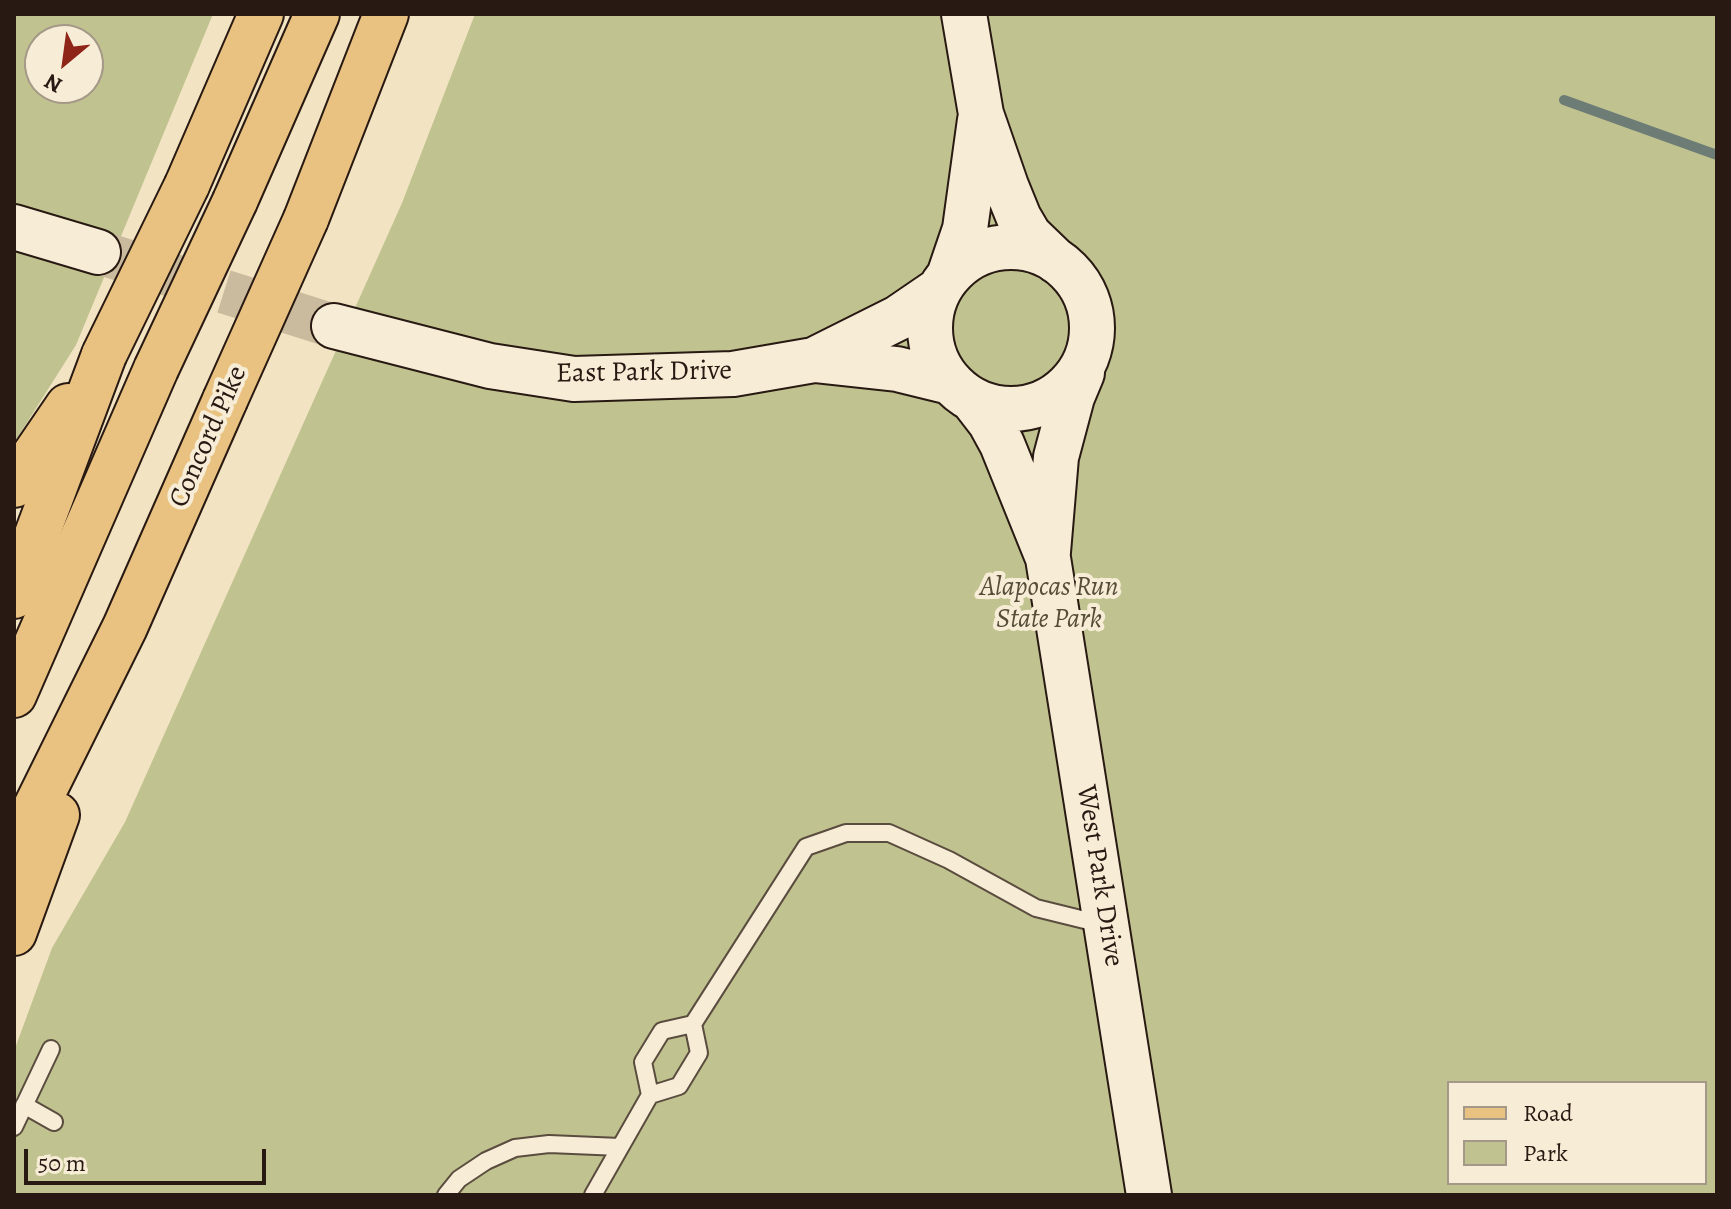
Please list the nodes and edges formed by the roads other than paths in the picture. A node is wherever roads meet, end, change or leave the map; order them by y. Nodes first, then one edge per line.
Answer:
1 (261, 14) edge
2 (317, 14) edge
3 (386, 14) edge
4 (964, 14) edge
5 (981, 114) junction
6 (14, 227) edge
7 (98, 252) tunnel mouth
8 (1057, 261) junction
9 (944, 283) junction
10 (334, 326) tunnel mouth
11 (104, 355) junction
12 (814, 360) junction
13 (1085, 364) junction
14 (962, 391) junction
15 (14, 485) edge
16 (1048, 558) junction
17 (14, 596) edge
18 (125, 627) junction
19 (14, 695) edge
20 (14, 851) edge
21 (1106, 925) junction
22 (14, 933) edge
23 (693, 1024) junction
24 (51, 1049) dead end
25 (650, 1095) junction
26 (24, 1105) junction
27 (54, 1122) dead end
28 (14, 1127) edge
29 (620, 1147) junction
30 (446, 1195) edge
31 (593, 1195) edge
32 (1149, 1195) edge

1 - 11 main road, bridge
2 - 19 main road, bridge
3 - 18 main road, Concord Pike, bridge
4 - 5 street
5 - 8 street
5 - 9 street
6 - 7 street
8 - 9 street
8 - 13 street
9 - 12 street, East Park Drive
9 - 14 street
10 - 12 street, East Park Drive
11 - 15 main road
11 - 17 main road
12 - 14 street, East Park Drive
13 - 14 street
13 - 16 street, West Park Drive
14 - 16 street, West Park Drive
16 - 21 street, West Park Drive
18 - 20 main road, Concord Pike
18 - 22 main road
21 - 23 lane
21 - 32 street, West Park Drive
23 - 25 lane
23 - 25 lane
24 - 26 lane
25 - 29 lane
26 - 27 lane
26 - 28 lane
29 - 30 lane
29 - 31 lane

